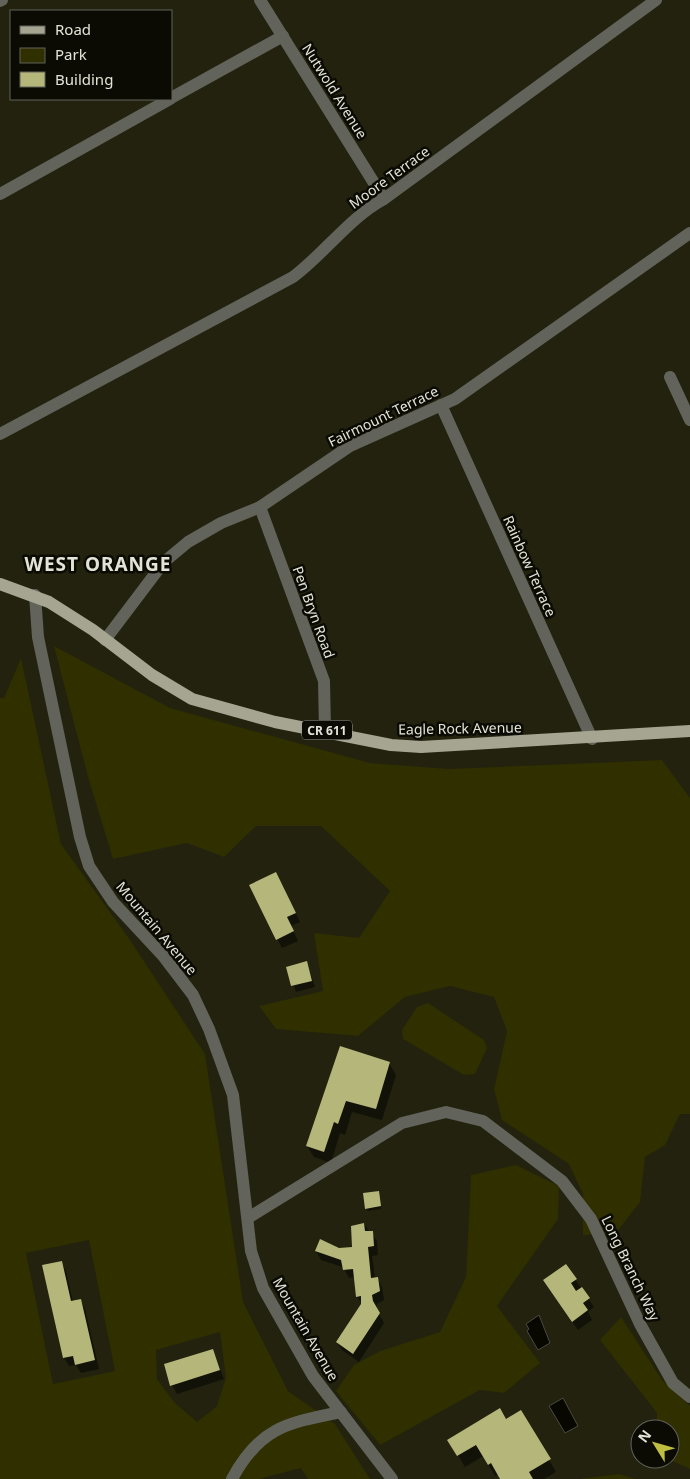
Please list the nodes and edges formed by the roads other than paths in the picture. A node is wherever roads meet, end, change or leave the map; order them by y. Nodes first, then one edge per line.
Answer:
1 (260, 0) edge
2 (656, 0) edge
3 (283, 36) junction
4 (172, 97) edge
5 (167, 100) edge
6 (0, 194) edge
7 (384, 199) junction
8 (690, 233) edge
9 (670, 377) dead end
10 (441, 405) junction
11 (690, 420) edge
12 (0, 434) edge
13 (260, 507) junction
14 (0, 584) edge
15 (35, 595) junction
16 (106, 640) junction
17 (325, 730) junction
18 (690, 731) edge
19 (592, 739) junction
20 (248, 1218) junction
21 (690, 1397) edge
22 (341, 1412) junction
23 (232, 1479) edge
24 (392, 1479) edge

1 - 3 street, Nutwold Avenue
2 - 7 street, Moore Terrace
3 - 4 street
3 - 7 street, Nutwold Avenue
5 - 6 street
7 - 12 street, Moore Terrace
8 - 10 street, Fairmount Terrace
9 - 11 street
10 - 13 street, Fairmount Terrace
10 - 19 street, Rainbow Terrace
13 - 16 street, Fairmount Terrace
13 - 17 street, Pen Bryn Road
14 - 15 main road, Eagle Rock Avenue / CR 611
15 - 16 main road, Eagle Rock Avenue / CR 611
15 - 20 street, Mountain Avenue
16 - 17 main road, Eagle Rock Avenue / CR 611
17 - 19 main road, Eagle Rock Avenue / CR 611
18 - 19 main road, Eagle Rock Avenue / CR 611
20 - 21 street, Long Branch Way
20 - 22 street, Mountain Avenue
22 - 23 street
22 - 24 street, Mountain Avenue

